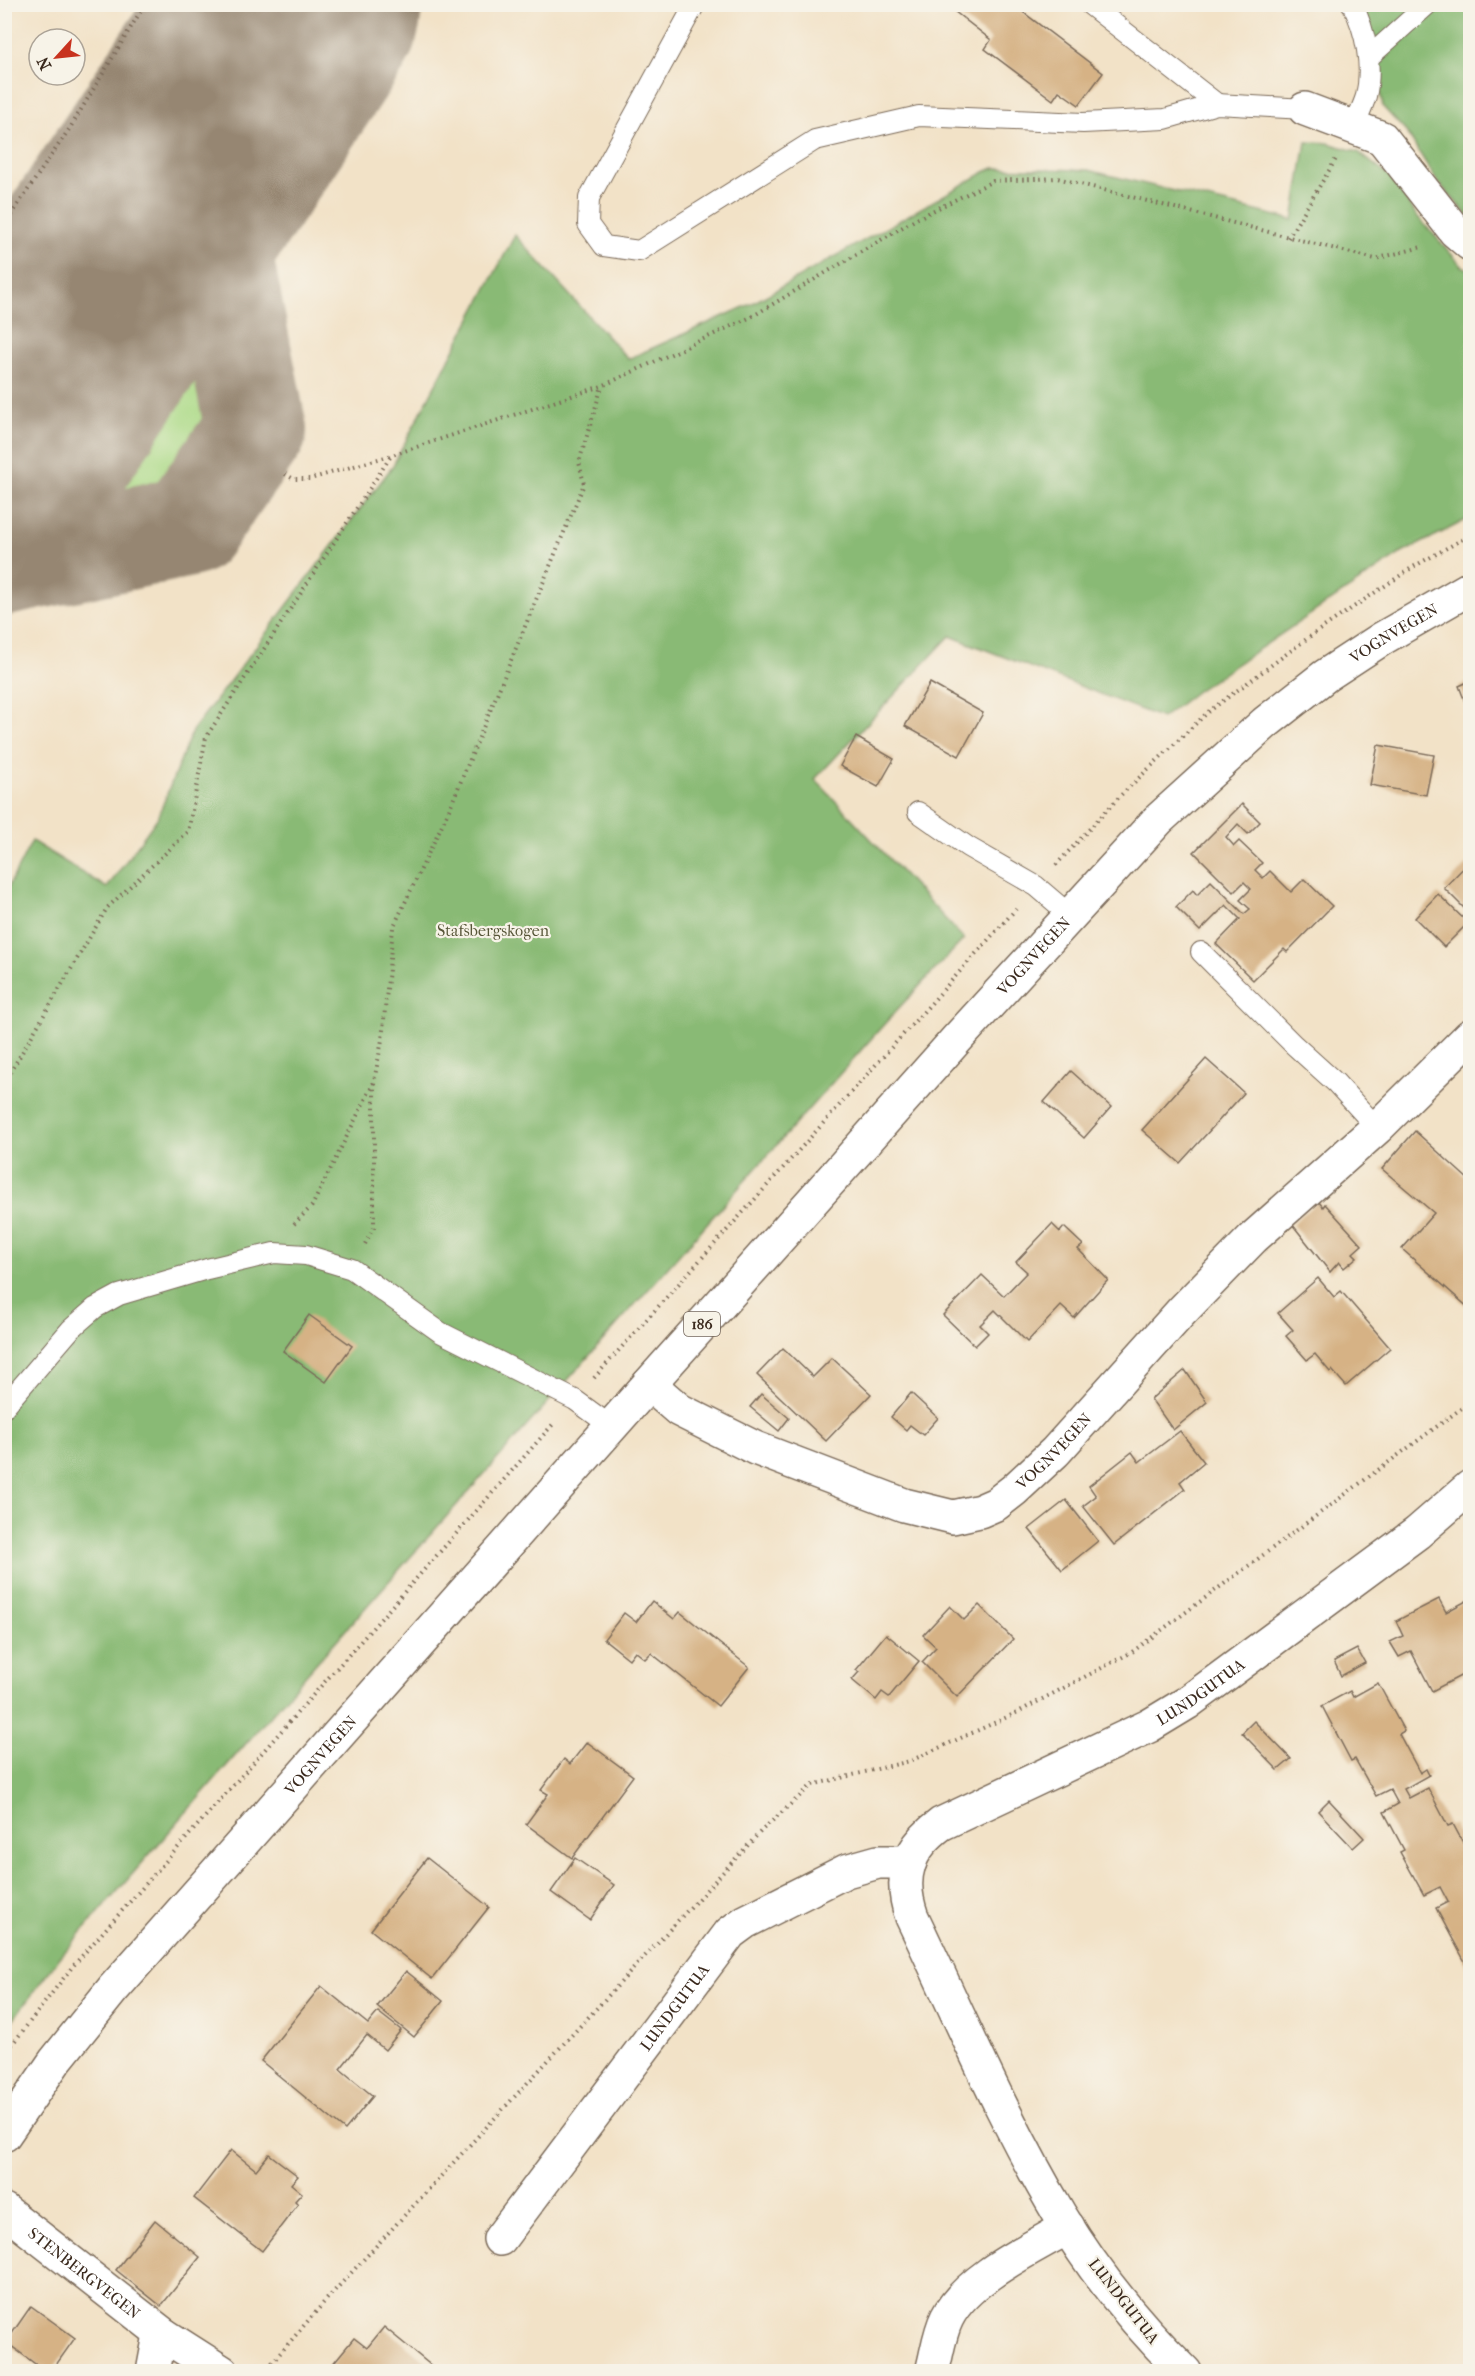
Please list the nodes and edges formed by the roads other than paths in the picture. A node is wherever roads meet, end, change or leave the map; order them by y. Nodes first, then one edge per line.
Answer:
1 (695, 4) edge
2 (1089, 4) edge
3 (1352, 4) edge
4 (1428, 4) edge
5 (1369, 57) junction
6 (1217, 104) junction
7 (1305, 109) joint
8 (1354, 126) junction
9 (1463, 238) edge
10 (1470, 588) edge
11 (918, 813) dead end
12 (1070, 915) junction
13 (1201, 952) dead end
14 (1470, 1036) edge
15 (1377, 1128) junction
16 (649, 1384) junction
17 (4, 1407) edge
18 (612, 1427) junction
19 (1470, 1487) edge
20 (910, 1862) junction
21 (4, 2136) edge
22 (4, 2210) edge
23 (1068, 2227) junction
24 (500, 2239) dead end
25 (164, 2335) junction
26 (153, 2372) edge
27 (222, 2372) edge
28 (932, 2372) edge
29 (1185, 2372) edge

1 - 6 lane
2 - 6 lane
3 - 5 lane
4 - 5 lane
5 - 8 lane
6 - 7 lane
7 - 8 street
8 - 9 street
10 - 12 street, VOGNVEGEN / 186
11 - 12 lane
12 - 16 street, VOGNVEGEN / 186
13 - 15 lane
14 - 15 street, VOGNVEGEN
15 - 16 street, VOGNVEGEN
16 - 18 street, VOGNVEGEN / 186
17 - 18 lane
18 - 21 street, VOGNVEGEN / 186
19 - 20 street, LUNDGUTUA
20 - 23 street, LUNDGUTUA
20 - 24 street, LUNDGUTUA
22 - 25 street, STENBERGVEGEN
23 - 28 street
23 - 29 street, LUNDGUTUA
25 - 26 street
25 - 27 street, STENBERGVEGEN

